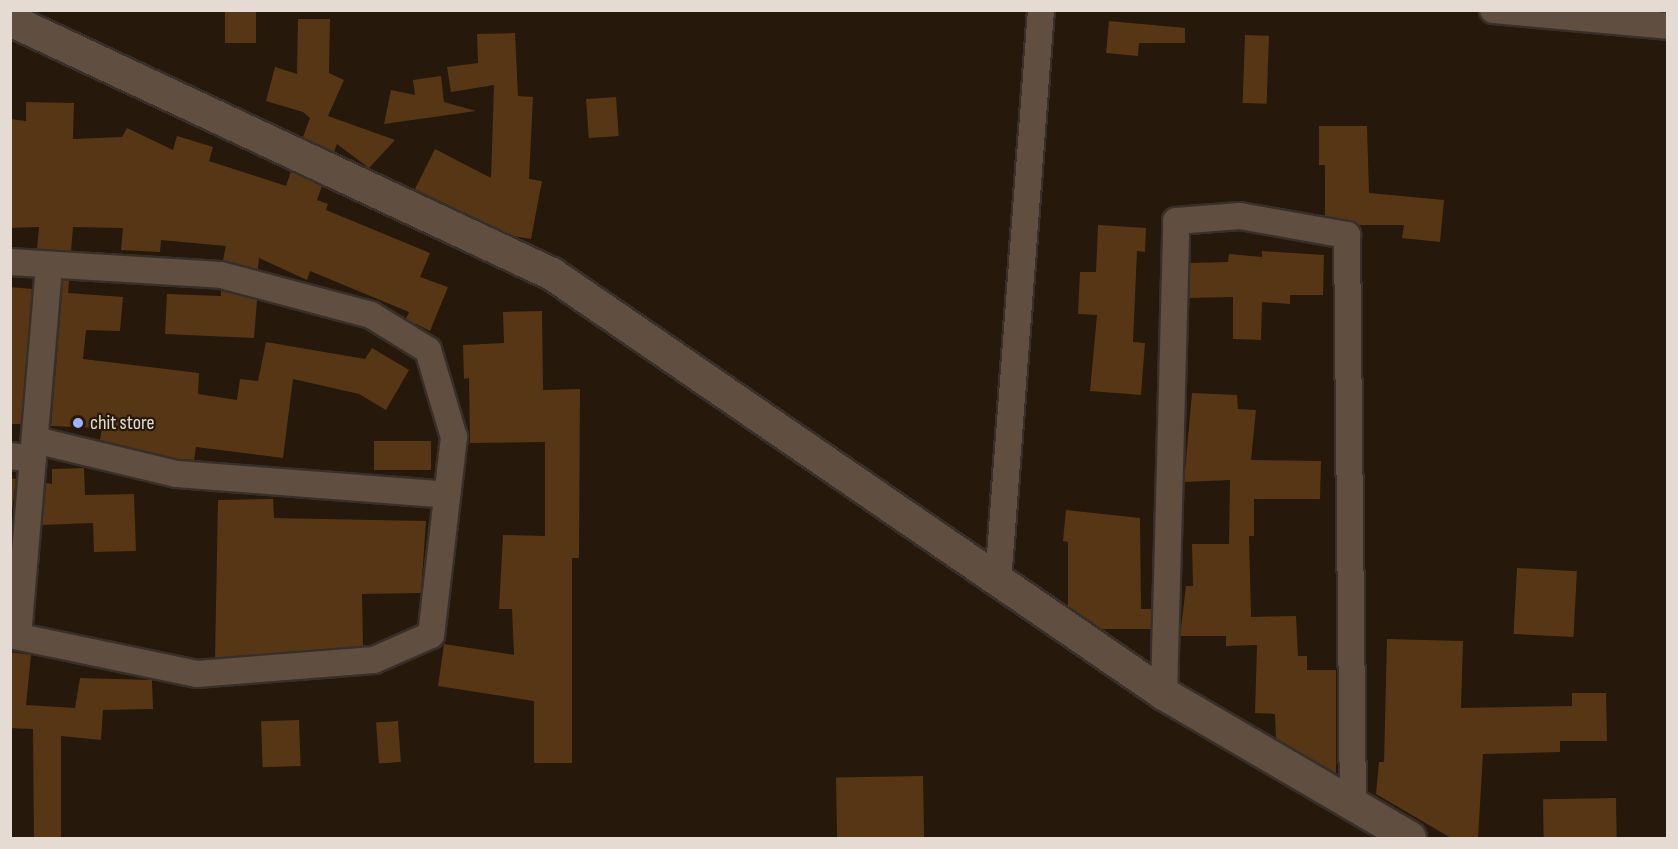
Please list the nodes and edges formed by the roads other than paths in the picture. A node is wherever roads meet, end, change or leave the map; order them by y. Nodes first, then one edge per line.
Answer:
1 (1041, 10) edge
2 (1493, 10) edge
3 (10, 20) edge
4 (1668, 26) edge
5 (10, 262) edge
6 (49, 266) junction
7 (26, 451) edge
8 (447, 495) junction
9 (998, 582) junction
10 (14, 636) edge
11 (1164, 694) junction
12 (1353, 805) junction
13 (1410, 838) edge

1 - 9 street
2 - 4 street
3 - 9 street
5 - 6 street
6 - 7 street
6 - 8 street
7 - 8 street
7 - 10 street
8 - 10 street
9 - 11 street
11 - 12 street
11 - 12 street
12 - 13 street

